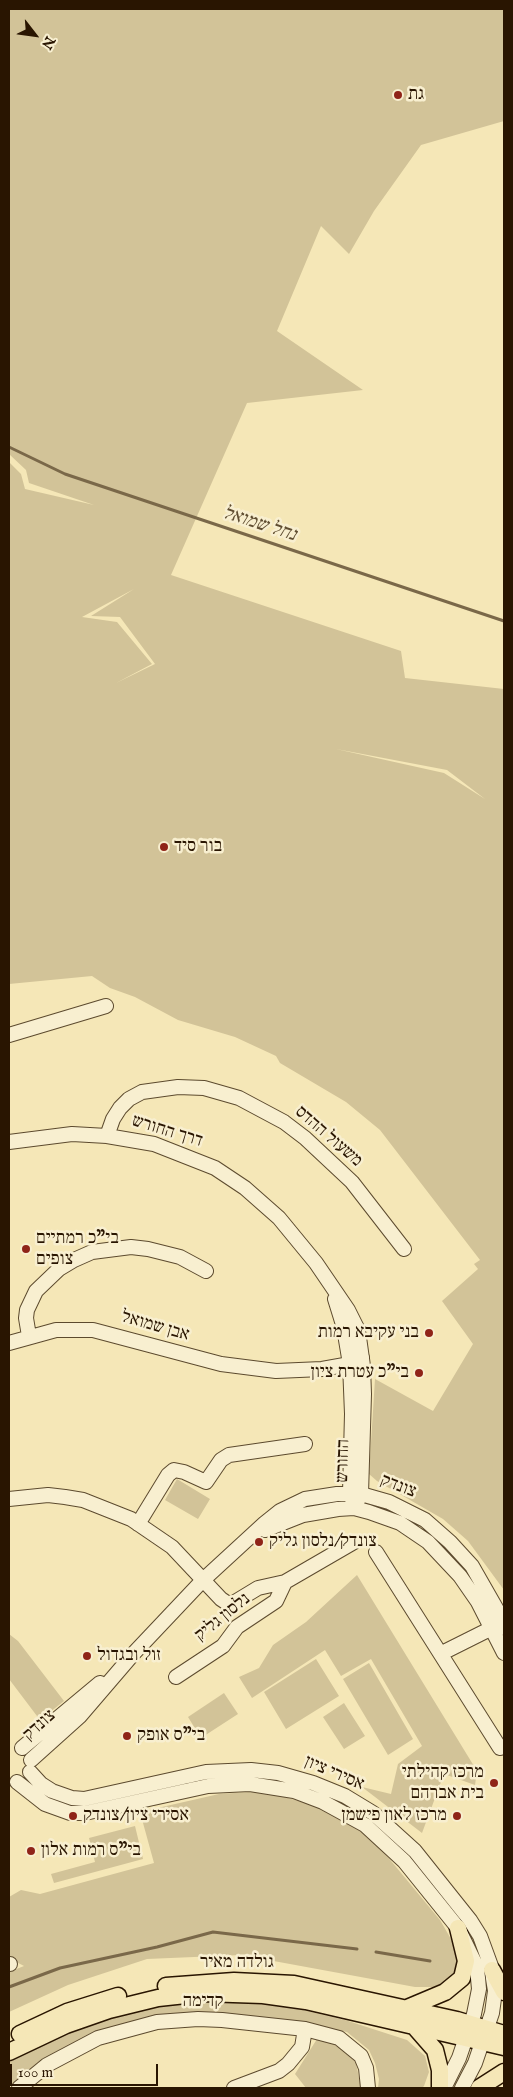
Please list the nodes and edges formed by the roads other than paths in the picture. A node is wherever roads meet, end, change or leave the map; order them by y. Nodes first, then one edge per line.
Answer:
1 (106, 1006) dead end
2 (9, 1035) edge
3 (107, 1136) junction
4 (9, 1142) edge
5 (245, 1188) joint
6 (404, 1249) dead end
7 (206, 1271) dead end
8 (30, 1336) junction
9 (9, 1343) edge
10 (354, 1358) junction
11 (305, 1444) dead end
12 (356, 1494) junction
13 (9, 1499) edge
14 (354, 1508) junction
15 (138, 1524) junction
16 (248, 1541) junction
17 (354, 1542) dead end
18 (376, 1552) dead end
19 (203, 1580) junction
20 (285, 1582) junction
21 (501, 1622) edge
22 (134, 1653) junction
23 (442, 1653) junction
24 (504, 1653) edge
25 (176, 1677) dead end
26 (15, 1747) edge
27 (44, 1747) junction
28 (500, 1748) dead end
29 (31, 1766) junction
30 (13, 1782) edge
31 (52, 1791) junction
32 (458, 1928) junction
33 (492, 1970) junction
34 (504, 1992) edge
35 (406, 2008) junction
36 (414, 2026) junction
37 (305, 2029) junction
38 (477, 2033) junction
39 (504, 2034) edge
40 (9, 2039) edge
41 (504, 2047) edge
42 (9, 2052) edge
43 (504, 2072) edge
44 (19, 2088) edge
45 (234, 2088) edge
46 (368, 2088) edge
47 (442, 2088) edge
48 (462, 2088) edge
49 (479, 2088) edge

1 - 2 street
3 - 4 street, דרך החורש
3 - 5 street, דרך החורש
3 - 6 street, משעול ההדס
5 - 10 street, החורש
7 - 8 street
8 - 9 street, אבן שמואל
8 - 10 street, אבן שמואל
10 - 12 street, החורש
11 - 15 street
12 - 14 street, החורש
12 - 16 street, צונדק
12 - 21 street, צונדק
13 - 15 street
14 - 16 street, צונדק
14 - 21 street, צונדק
15 - 19 street
16 - 19 street, צונדק
17 - 20 street, נלסון גליק
18 - 23 street
19 - 20 street, נלסון גליק
19 - 22 street, צונדק
20 - 25 street, נלסון גליק
21 - 23 street
21 - 24 street
22 - 26 street, צונדק
22 - 27 street, צונדק
23 - 28 street
26 - 29 street, אסירי ציון
27 - 29 street, צונדק
27 - 31 street
29 - 30 street, צונדק
29 - 31 street, אסירי ציון
30 - 32 street, אסירי ציון
31 - 33 street, אסירי ציון
32 - 35 main road
32 - 38 street, אסירי ציון
33 - 34 main road
33 - 38 street, אסירי ציון
35 - 38 main road, גולדה מאיר
35 - 40 main road, גולדה מאיר
36 - 38 main road, גולדה מאיר
36 - 42 main road, גולדה מאיר
36 - 47 main road
37 - 44 street, קדימה
37 - 45 street
37 - 46 street, קדימה
38 - 39 main road, גולדה מאיר
38 - 41 main road
38 - 47 street
38 - 48 street
43 - 49 main road

